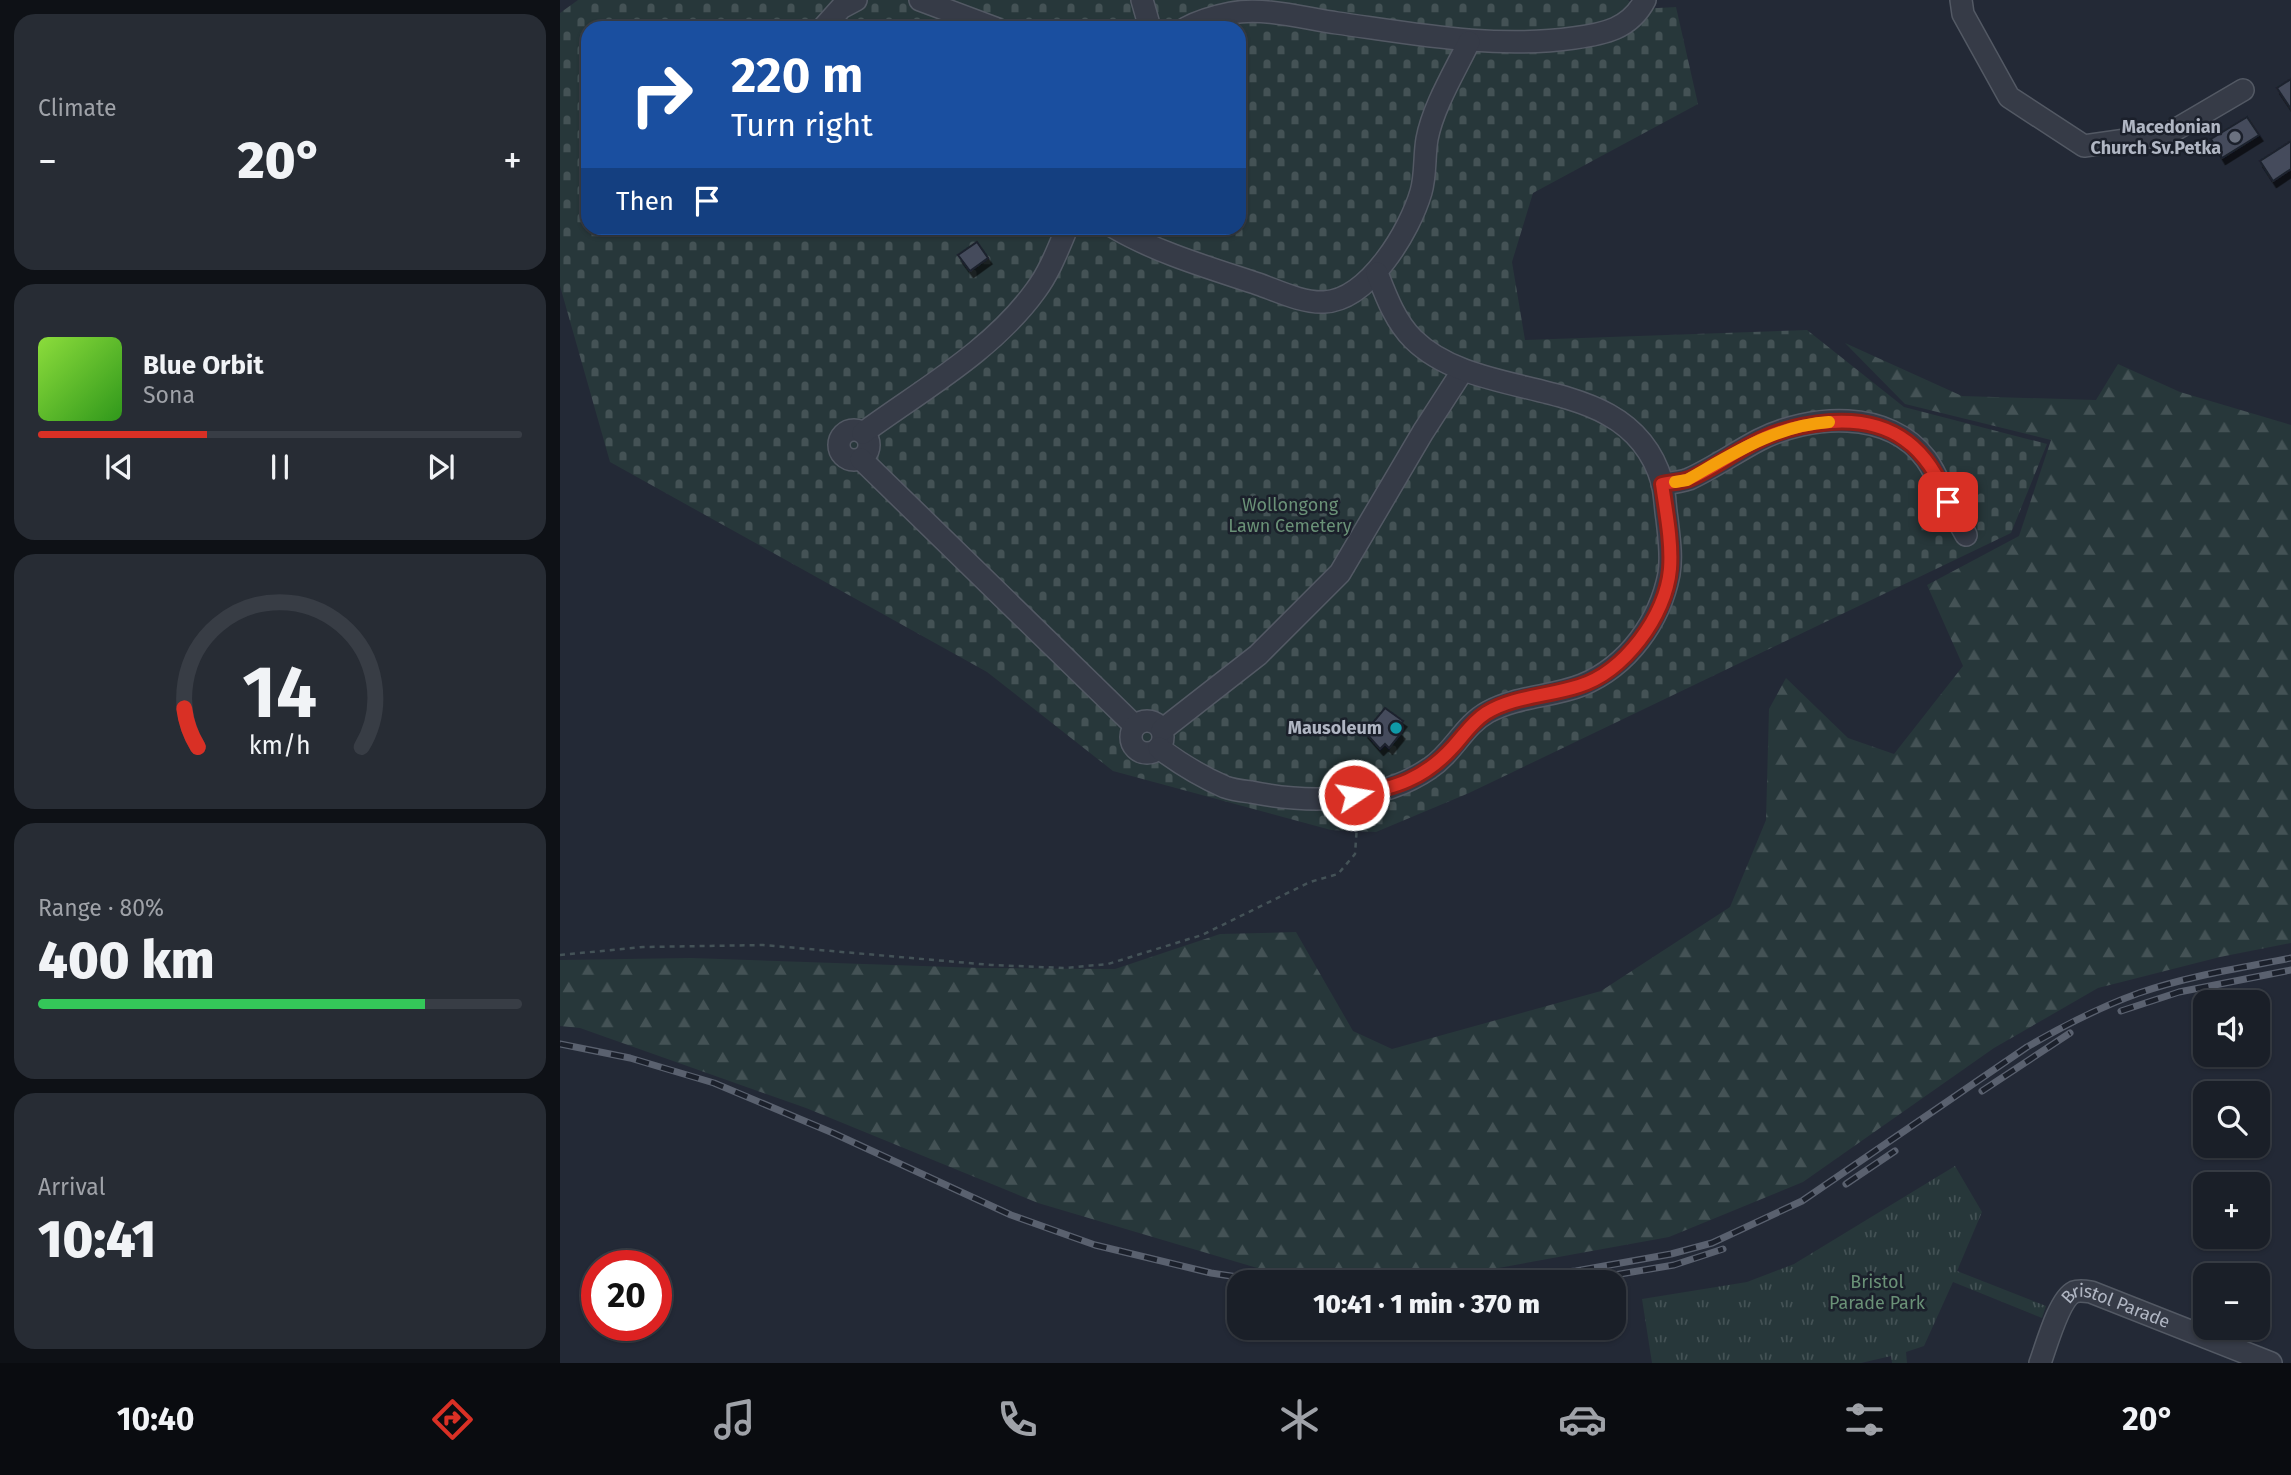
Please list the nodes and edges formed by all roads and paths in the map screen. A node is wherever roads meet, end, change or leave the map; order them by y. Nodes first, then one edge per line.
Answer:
1 (856, 0) edge
2 (920, 0) edge
3 (1142, 0) edge
4 (1961, 0) edge
5 (1642, 5) edge
6 (829, 21) edge
7 (976, 21) edge
8 (1148, 21) edge
9 (1208, 21) edge
10 (1469, 42) junction
11 (2243, 90) dead end
12 (1064, 235) edge
13 (1128, 235) edge
14 (1377, 272) junction
15 (1463, 370) junction
16 (1662, 484) junction
17 (1966, 535) dead end
18 (1160, 739) junction
19 (1357, 825) dead end
20 (560, 956) edge
21 (2040, 1363) edge
22 (2271, 1363) edge

1 - 6 street
2 - 7 street
3 - 8 street
4 - 11 street
5 - 10 street
9 - 10 street
10 - 14 street
12 - 18 street
13 - 14 street
14 - 15 street
15 - 16 street
15 - 18 street
16 - 17 street
16 - 18 street
19 - 20 path
21 - 22 street, Bristol Parade

